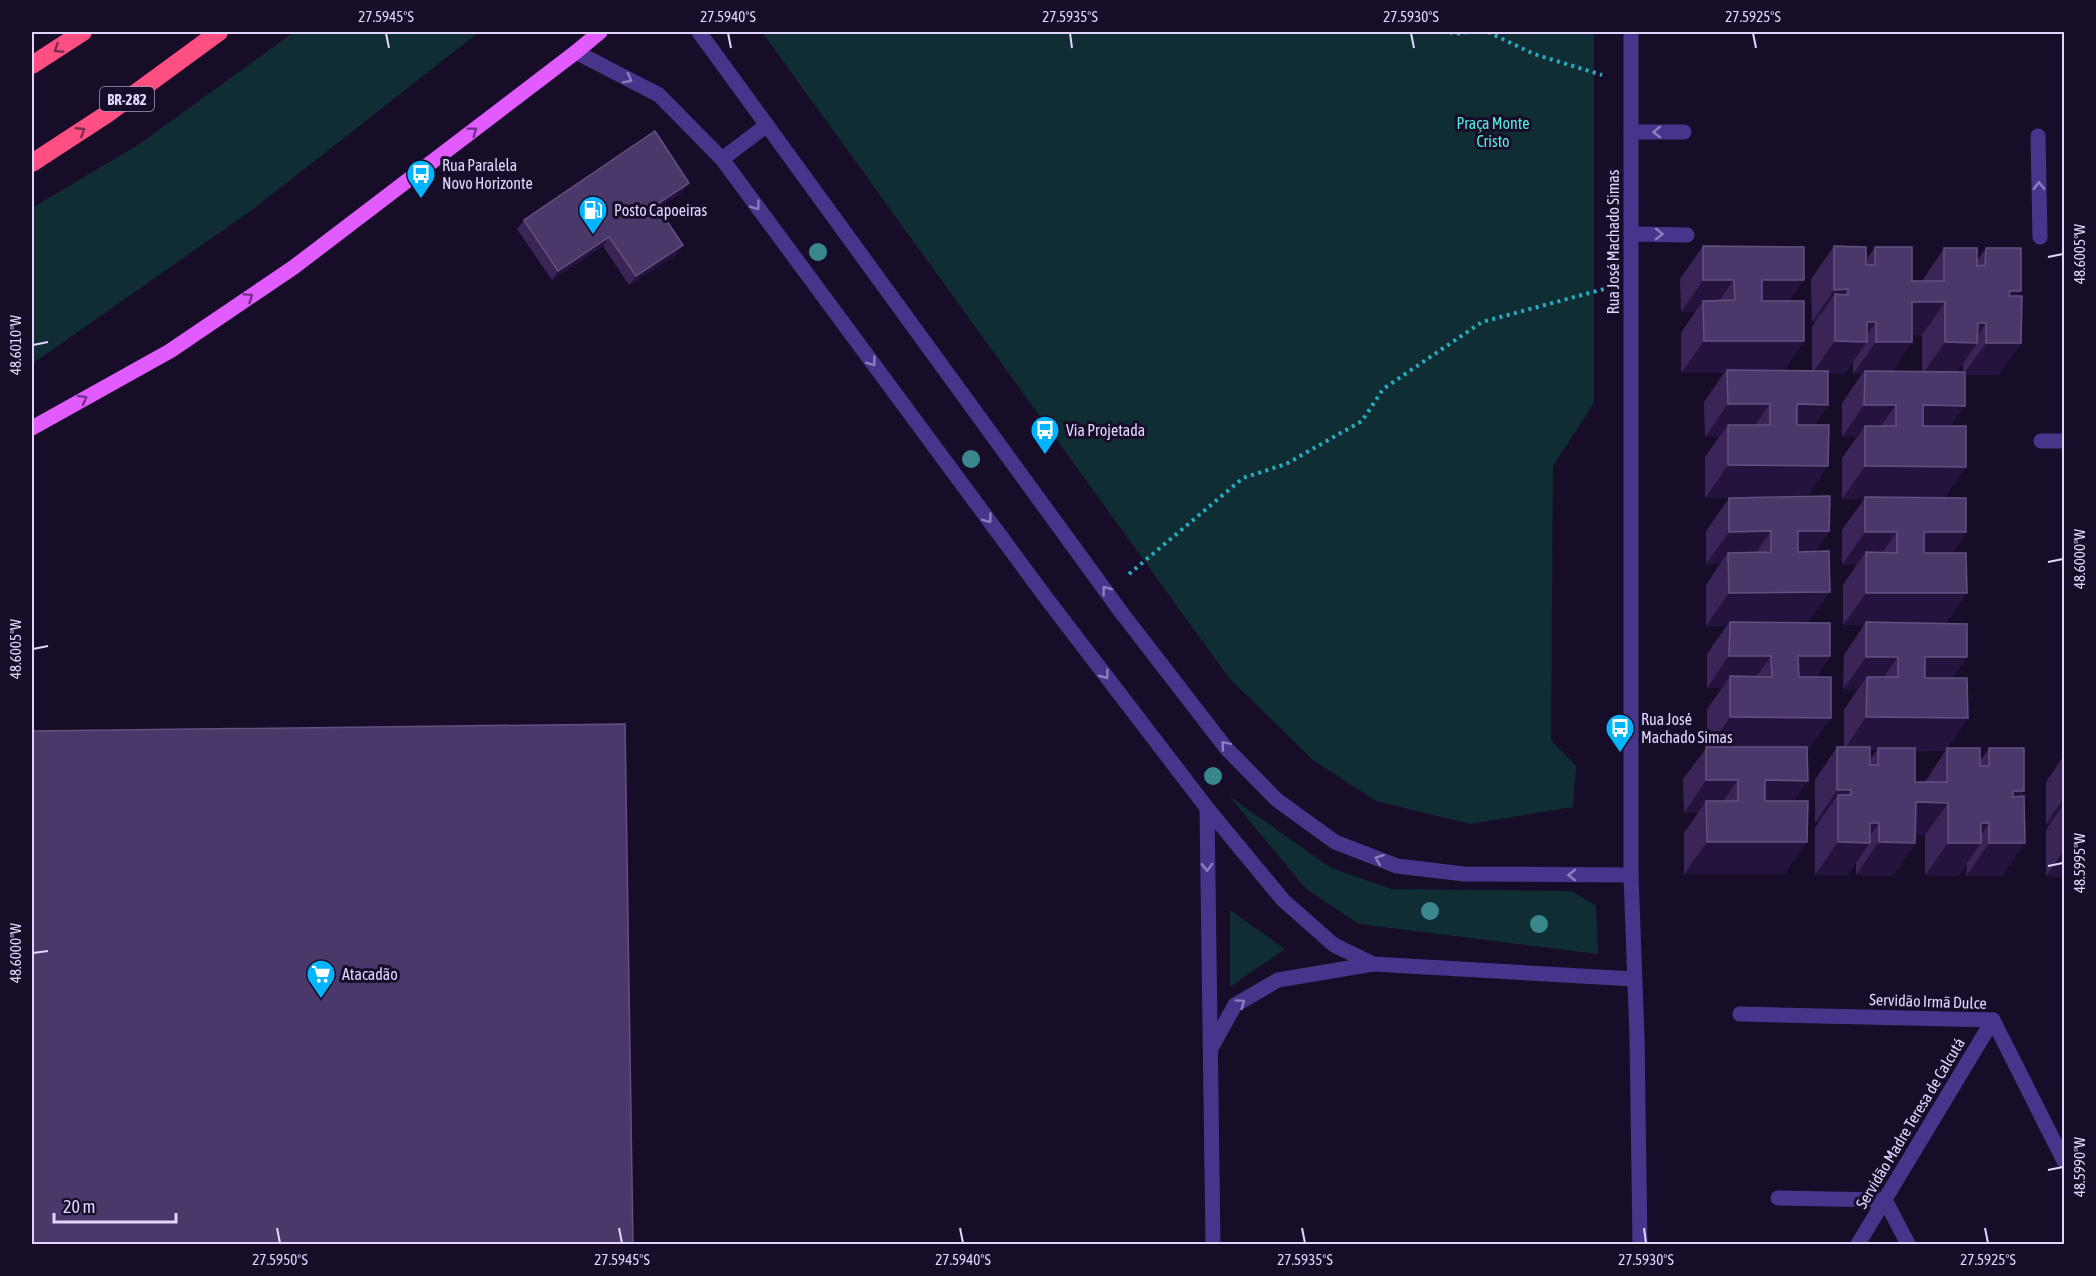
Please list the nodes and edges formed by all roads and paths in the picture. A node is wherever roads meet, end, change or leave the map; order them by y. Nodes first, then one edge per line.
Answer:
1 (83, 32) edge
2 (219, 32) edge
3 (600, 32) edge
4 (699, 32) edge
5 (1450, 32) edge
6 (1467, 32) edge
7 (1488, 32) edge
8 (1631, 32) edge
9 (576, 52) junction
10 (32, 65) edge
11 (1631, 85) junction
12 (767, 125) junction
13 (1631, 132) junction
14 (1684, 132) dead end
15 (2038, 136) dead end
16 (722, 159) junction
17 (32, 163) edge
18 (1630, 234) junction
19 (1688, 235) dead end
20 (2040, 237) dead end
21 (1631, 282) junction
22 (32, 428) edge
23 (2041, 441) dead end
24 (2064, 441) edge
25 (1107, 592) junction
26 (1207, 808) junction
27 (1631, 875) junction
28 (1373, 964) junction
29 (1634, 979) junction
30 (1740, 1014) dead end
31 (1993, 1020) junction
32 (1210, 1051) junction
33 (2064, 1161) edge
34 (1778, 1198) dead end
35 (1885, 1200) junction
36 (1213, 1245) edge
37 (1640, 1245) edge
38 (1858, 1245) edge
39 (1908, 1245) edge

1 -> 10 highway
17 -> 2 highway, BR-282
3 - 9 main road
4 - 12 street
5 - 6 path
7 - 11 path
8 - 11 street, Rua José Machado Simas
9 -> 16 street
22 -> 9 main road
11 - 13 street, Rua José Machado Simas
12 - 16 street
25 -> 12 street
14 -> 13 street
13 - 18 street, Rua José Machado Simas
20 -> 15 street
16 -> 26 street
18 -> 19 street
18 - 21 street, Rua José Machado Simas
21 - 25 path
21 - 27 street, Rua José Machado Simas
23 - 24 street
27 -> 25 street
26 - 28 street
26 -> 32 street
27 - 29 street, Rua José Machado Simas
28 - 29 street
32 -> 28 street
29 - 37 street, Rua José Machado Simas
30 - 31 street, Servidão Irmã Dulce
31 - 33 street, Servidão Irmã Dulce
31 - 35 street, Servidão Madre Teresa de Calcutá
32 - 36 street
34 - 35 street
35 - 38 street, Servidão Madre Teresa de Calcutá
35 - 39 street

